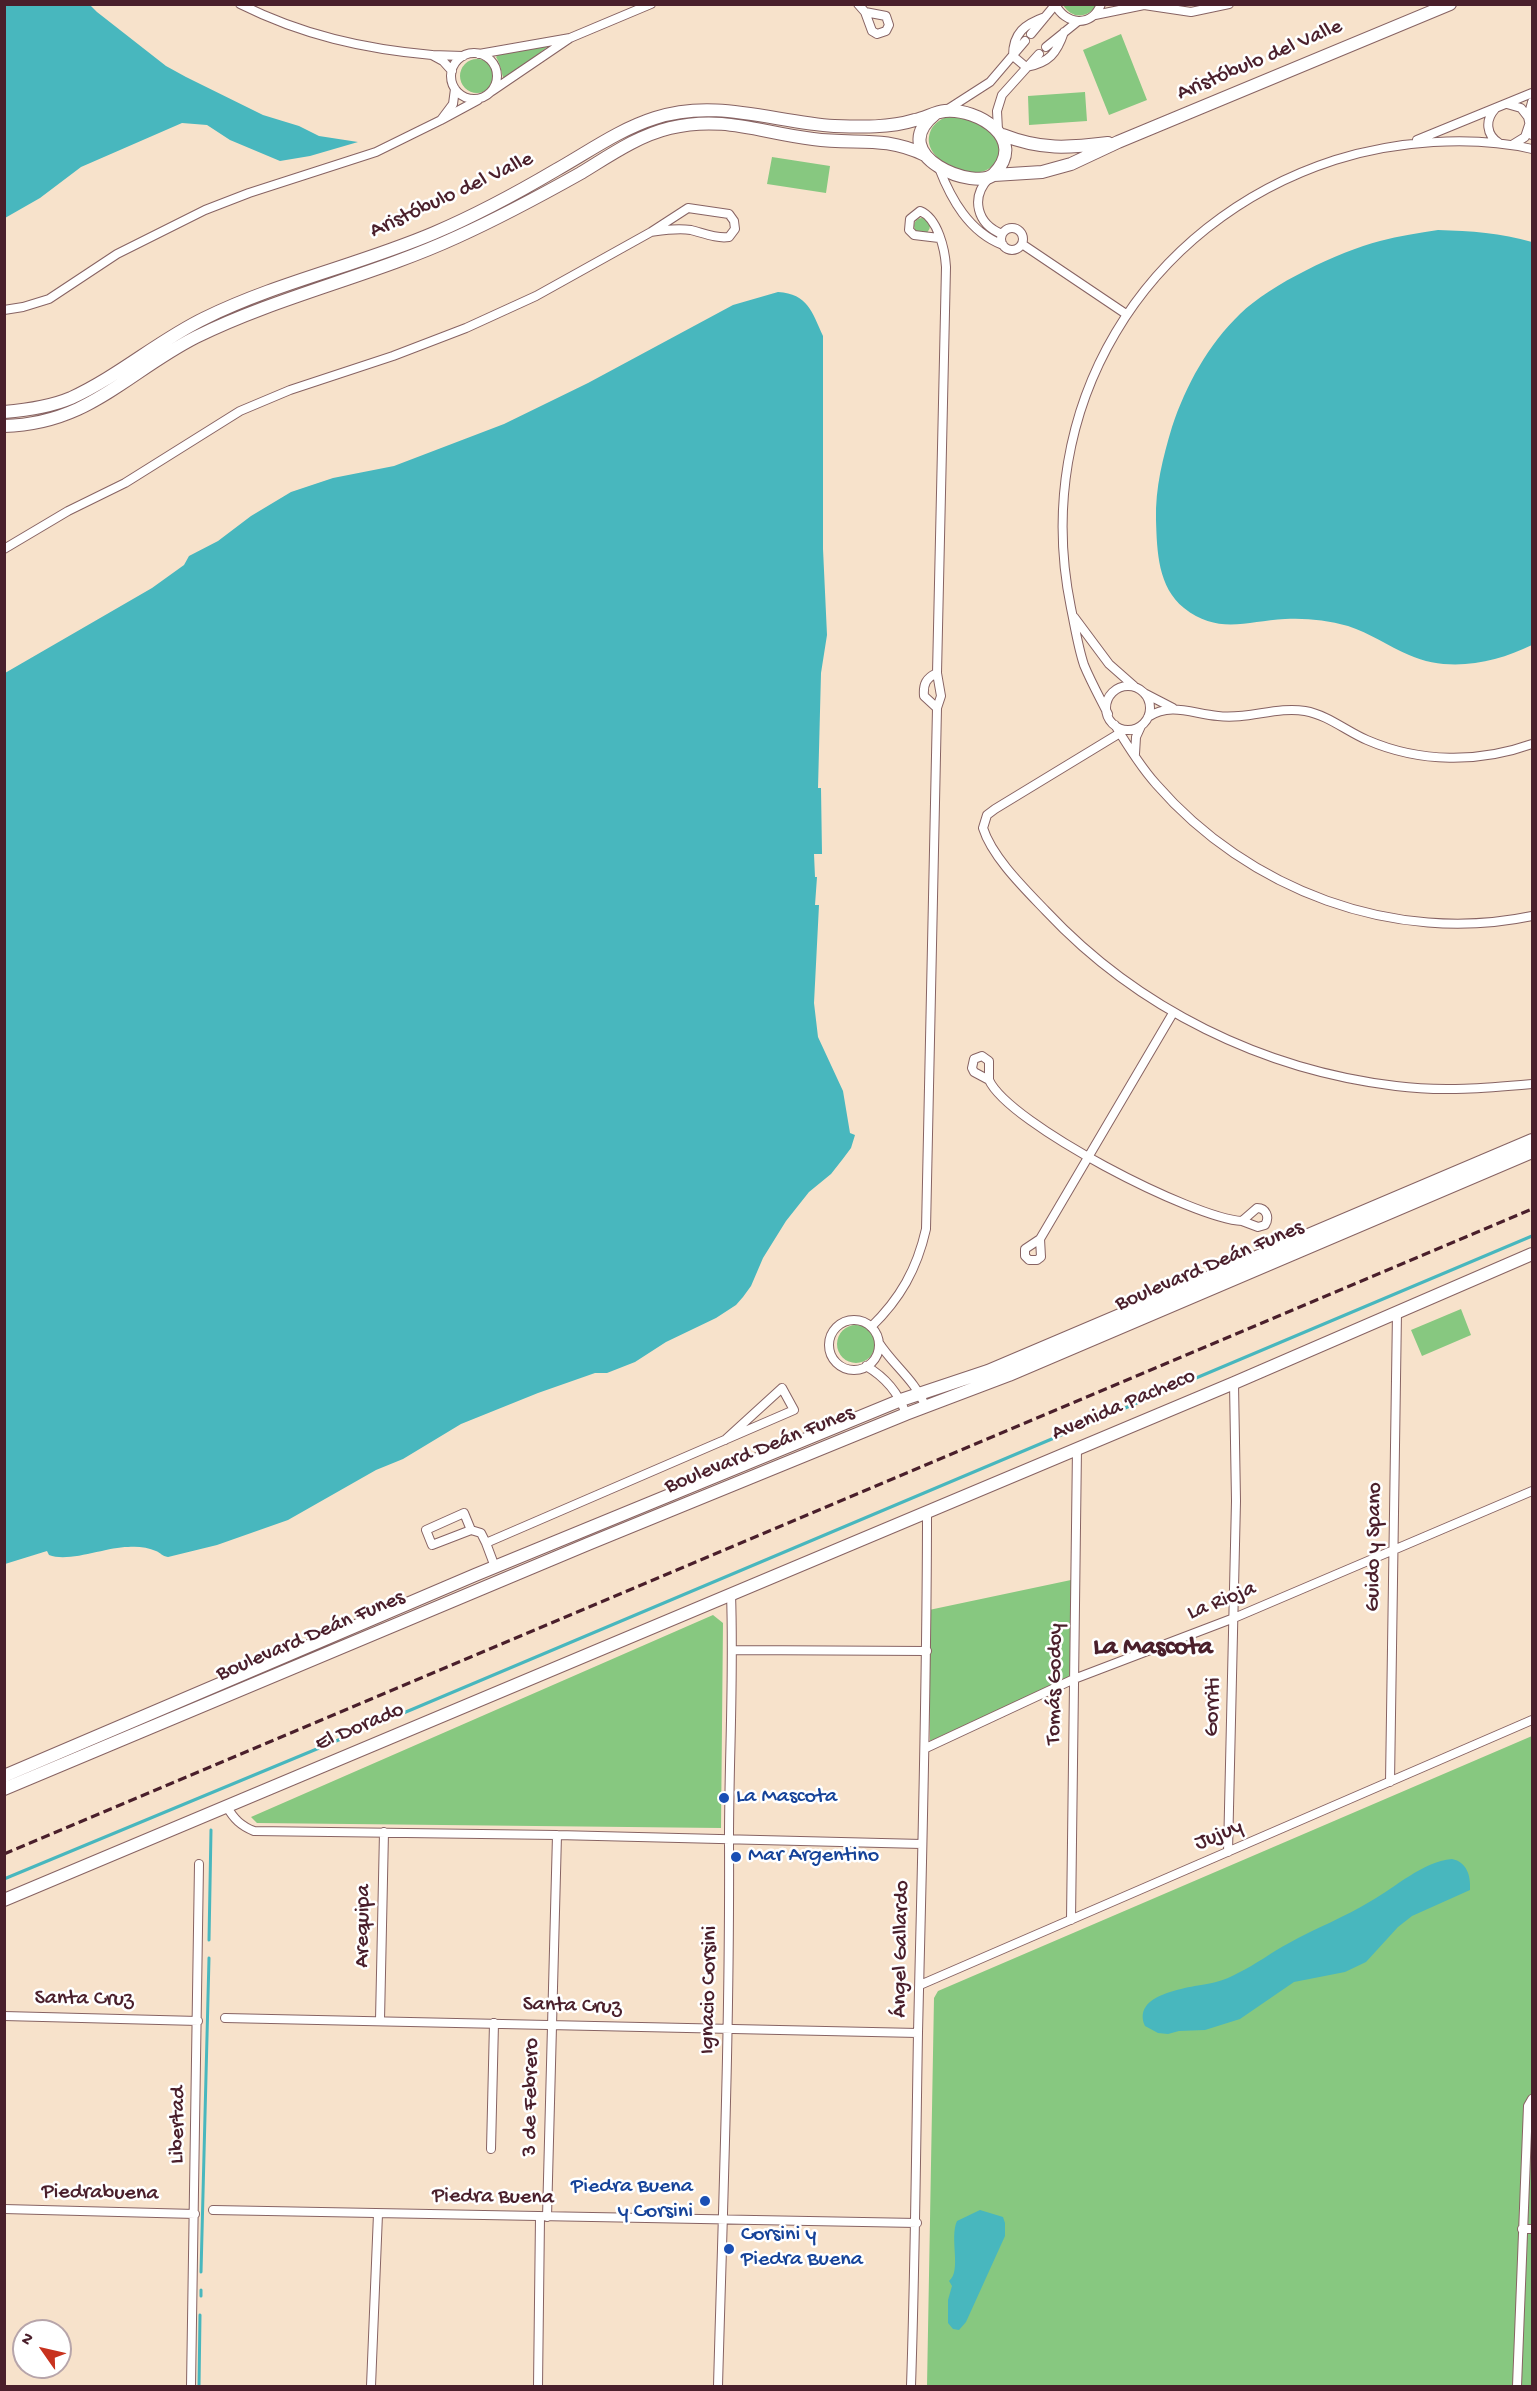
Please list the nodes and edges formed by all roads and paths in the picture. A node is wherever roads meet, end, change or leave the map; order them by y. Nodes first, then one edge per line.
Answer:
1 (240, 4) edge
2 (651, 4) edge
3 (858, 4) edge
4 (1101, 4) edge
5 (1229, 4) edge
6 (1450, 4) edge
7 (1055, 5) edge
8 (1143, 5) edge
9 (865, 12) dead end
10 (1095, 15) junction
11 (1045, 17) junction
12 (1077, 22) junction
13 (1064, 32) junction
14 (570, 38) junction
15 (479, 54) junction
16 (432, 55) junction
17 (463, 56) junction
18 (1013, 56) junction
19 (1026, 68) junction
20 (452, 70) junction
21 (454, 88) junction
22 (492, 91) junction
23 (1533, 93) edge
24 (484, 97) junction
25 (1533, 102) edge
26 (1505, 104) junction
27 (1496, 108) junction
28 (940, 112) junction
29 (441, 120) junction
30 (1529, 121) junction
31 (1000, 132) junction
32 (1533, 135) edge
33 (1118, 142) junction
34 (1411, 142) junction
35 (1505, 145) junction
36 (1533, 149) edge
37 (925, 155) junction
38 (939, 168) junction
39 (991, 176) junction
40 (977, 206) junction
41 (962, 211) junction
42 (651, 232) junction
43 (1002, 234) junction
44 (939, 238) dead end
45 (1022, 244) junction
46 (1002, 245) junction
47 (4, 310) edge
48 (1126, 314) junction
49 (4, 412) edge
50 (4, 426) edge
51 (4, 549) edge
52 (1072, 613) junction
53 (937, 673) junction
54 (1134, 687) junction
55 (1144, 693) junction
56 (937, 708) junction
57 (1176, 709) junction
58 (1108, 714) junction
59 (1148, 717) junction
60 (1115, 724) junction
61 (1142, 725) junction
62 (1120, 733) junction
63 (1533, 744) edge
64 (1136, 757) junction
65 (1533, 916) edge
66 (1173, 1013) junction
67 (989, 1080) dead end
68 (1533, 1084) edge
69 (1533, 1140) edge
70 (1533, 1152) edge
71 (1089, 1157) junction
72 (1242, 1221) dead end
73 (1040, 1239) dead end
74 (1533, 1254) edge
75 (1397, 1312) junction
76 (872, 1327) junction
77 (879, 1343) junction
78 (866, 1366) junction
79 (1234, 1383) junction
80 (920, 1393) junction
81 (901, 1400) junction
82 (925, 1407) junction
83 (906, 1414) junction
84 (725, 1440) junction
85 (1077, 1449) junction
86 (1533, 1491) edge
87 (927, 1512) junction
88 (471, 1530) junction
89 (486, 1543) junction
90 (1393, 1550) junction
91 (495, 1567) junction
92 (731, 1594) junction
93 (1234, 1618) junction
94 (733, 1650) junction
95 (927, 1651) junction
96 (1074, 1678) junction
97 (1533, 1720) edge
98 (926, 1748) junction
99 (4, 1776) edge
100 (1389, 1782) junction
101 (4, 1789) edge
102 (227, 1807) junction
103 (384, 1832) junction
104 (557, 1835) junction
105 (729, 1839) junction
106 (922, 1844) junction
107 (1228, 1852) junction
108 (199, 1864) dead end
109 (4, 1900) edge
110 (1071, 1920) junction
111 (920, 1985) junction
112 (4, 2016) edge
113 (225, 2018) dead end
114 (380, 2020) junction
115 (198, 2021) junction
116 (494, 2023) junction
117 (552, 2024) junction
118 (729, 2030) junction
119 (918, 2033) junction
120 (1533, 2100) edge
121 (490, 2149) dead end
122 (4, 2209) edge
123 (213, 2210) dead end
124 (195, 2214) junction
125 (378, 2214) junction
126 (544, 2217) junction
127 (722, 2220) junction
128 (917, 2223) junction
129 (1522, 2229) junction
130 (1533, 2229) edge
131 (191, 2386) edge
132 (371, 2386) edge
133 (538, 2386) edge
134 (718, 2386) edge
135 (911, 2386) edge
136 (1517, 2386) edge

1 - 16 street
2 - 14 street
3 - 9 street
4 - 10 street
5 - 8 street
6 - 33 street, Aristóbulo del Valle
7 - 11 street
7 - 12 street
8 - 10 street
10 - 12 street
11 - 18 street
11 - 18 street
12 - 13 street
13 - 19 street
13 - 19 street
14 - 15 street
14 - 22 street
15 - 17 street
15 - 22 street
16 - 17 street
16 - 20 street
17 - 20 street
18 - 19 street
18 - 28 street
19 - 31 street
20 - 21 street
21 - 24 street
21 - 29 street
22 - 24 street
23 - 26 street
24 - 29 street
25 - 30 street
26 - 27 street
26 - 30 street
27 - 34 street
27 - 35 street
28 - 31 street
28 - 37 street
28 - 49 street, Aristóbulo del Valle
29 - 47 street
30 - 32 street
30 - 35 street
31 - 33 street, Aristóbulo del Valle
31 - 39 street
33 - 39 street, Aristóbulo del Valle
34 - 35 street
34 - 48 street
35 - 36 street
37 - 38 street
37 - 50 street, Aristóbulo del Valle
38 - 39 street
38 - 41 street
39 - 40 street
40 - 41 street
40 - 43 street
41 - 46 street
42 - 42 street
42 - 51 street
43 - 45 street
43 - 46 street
44 - 53 street
45 - 46 street
45 - 48 street
48 - 52 street
52 - 54 street
52 - 58 street
53 - 56 street
53 - 56 street
54 - 55 street
54 - 58 street
55 - 57 street
55 - 59 street
56 - 76 street
57 - 59 street
57 - 63 street
58 - 60 street
59 - 61 street
60 - 61 street
60 - 62 street
61 - 64 street
62 - 64 street
62 - 66 street
64 - 65 street
66 - 68 street
66 - 71 street
67 - 71 street
69 - 80 street, Boulevard Deán Funes
70 - 82 street, Boulevard Deán Funes
71 - 72 street
71 - 73 street
74 - 75 street, Avenida Pacheco
75 - 79 street, Avenida Pacheco
75 - 90 street, Guido y Spano
76 - 77 street
76 - 78 street
77 - 78 street
77 - 80 street
78 - 81 street
79 - 85 street, Avenida Pacheco
79 - 93 street, Gorriti
80 - 81 street, Boulevard Deán Funes
80 - 82 street
81 - 83 street
81 - 91 street, Boulevard Deán Funes
82 - 83 street, Boulevard Deán Funes
83 - 101 street, Boulevard Deán Funes
84 - 84 street
84 - 89 street
85 - 87 street, Avenida Pacheco
85 - 96 street, Tomás Godoy
86 - 90 street, La Rioja
87 - 92 street, Avenida Pacheco
87 - 95 street, Ángel Gallardo
88 - 88 street
88 - 89 street
89 - 91 street
90 - 93 street, La Rioja
90 - 100 street, Guido y Spano
91 - 99 street, Boulevard Deán Funes
92 - 94 street, Ignacio Corsini
92 - 102 street, El Dorado
93 - 96 street, La Rioja
93 - 107 street, Gorriti
94 - 95 street
94 - 105 street, Ignacio Corsini
95 - 98 street, Ángel Gallardo
96 - 98 street, La Rioja
96 - 110 street, Tomás Godoy
97 - 100 street, Jujuy
98 - 106 street, Ángel Gallardo
100 - 107 street, Jujuy
102 - 103 street
102 - 109 street, El Dorado
103 - 104 street
103 - 114 street, Arequipa
104 - 105 street
104 - 117 street, 3 de Febrero
105 - 106 street
105 - 118 street, Ignacio Corsini
106 - 111 street, Ángel Gallardo
107 - 110 street, Jujuy
108 - 115 street, Libertad
110 - 111 street, Jujuy
111 - 119 street, Ángel Gallardo
112 - 115 street, Santa Cruz
113 - 114 street, Santa Cruz
114 - 116 street, Santa Cruz
115 - 124 street, Libertad
116 - 117 street, Santa Cruz
116 - 121 street
117 - 118 street, Santa Cruz
117 - 126 street, 3 de Febrero
118 - 119 street, Santa Cruz
118 - 127 street, Ignacio Corsini
119 - 128 street, Ángel Gallardo
120 - 129 street
122 - 124 street, Piedrabuena
123 - 125 street, Piedra Buena
124 - 131 street, Libertad
125 - 126 street, Piedra Buena
125 - 132 street
126 - 127 street, Piedra Buena
126 - 133 street, 3 de Febrero
127 - 128 street, Piedra Buena
127 - 134 street, Ignacio Corsini
128 - 135 street, Ángel Gallardo
129 - 130 street
129 - 136 street

